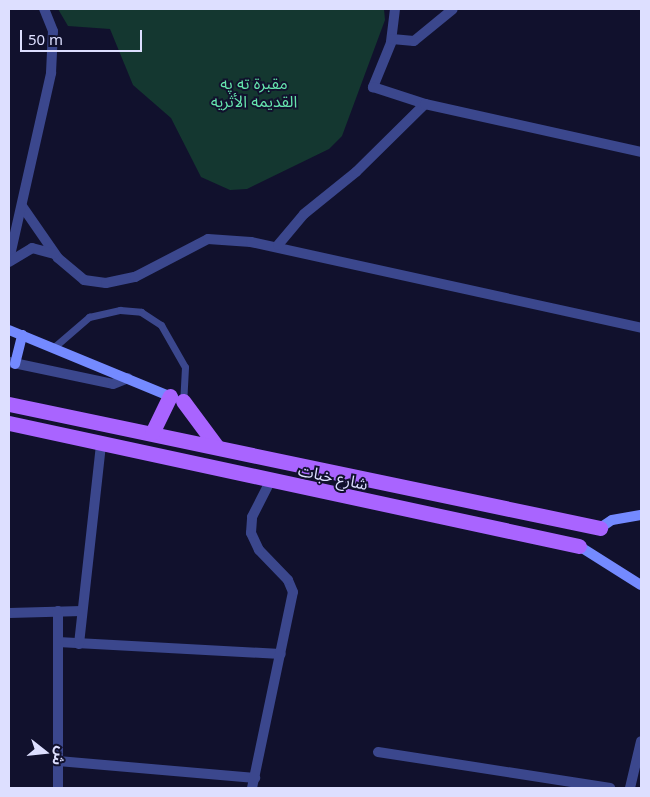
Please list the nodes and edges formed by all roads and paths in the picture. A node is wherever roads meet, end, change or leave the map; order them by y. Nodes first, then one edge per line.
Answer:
1 (44, 9) edge
2 (395, 9) edge
3 (453, 9) edge
4 (392, 39) junction
5 (425, 104) junction
6 (641, 152) edge
7 (22, 206) junction
8 (278, 245) junction
9 (56, 254) junction
10 (9, 261) edge
11 (641, 328) edge
12 (9, 330) edge
13 (22, 335) junction
14 (53, 348) junction
15 (12, 363) edge
16 (128, 378) junction
17 (176, 399) junction
18 (12, 405) edge
19 (10, 428) edge
20 (152, 433) junction
21 (101, 444) junction
22 (218, 447) junction
23 (270, 482) junction
24 (641, 515) edge
25 (600, 528) joint
26 (579, 546) joint
27 (641, 585) edge
28 (58, 611) junction
29 (82, 611) junction
30 (9, 613) edge
31 (58, 642) junction
32 (78, 644) junction
33 (281, 654) junction
34 (641, 741) edge
35 (378, 752) dead end
36 (58, 761) junction
37 (254, 783) edge
38 (58, 788) edge
39 (610, 788) edge
40 (630, 788) edge

1 - 7 street
2 - 4 street
3 - 4 street
4 - 5 street
5 - 6 street
5 - 8 street
7 - 9 street
7 - 10 street
8 - 9 street
8 - 11 street
9 - 10 street
12 - 13 main road
13 - 14 main road
13 - 15 main road
14 - 16 main road
14 - 17 lane
15 - 16 street
16 - 17 main road
17 - 20 main road
17 - 22 main road
18 - 20 main road, شارع خبات
19 - 21 main road, شارع خبات
20 - 22 main road, شارع خبات
21 - 23 main road, شارع خبات
21 - 29 street
22 - 25 main road, شارع خبات
23 - 26 main road, شارع خبات
23 - 33 street
24 - 25 main road, شارع خبات
26 - 27 main road, شارع خبات
28 - 29 street
28 - 30 street
28 - 31 street
29 - 32 street
31 - 32 street
31 - 36 street
32 - 33 street
33 - 37 street
34 - 40 street
35 - 39 street
36 - 37 street
36 - 38 street

